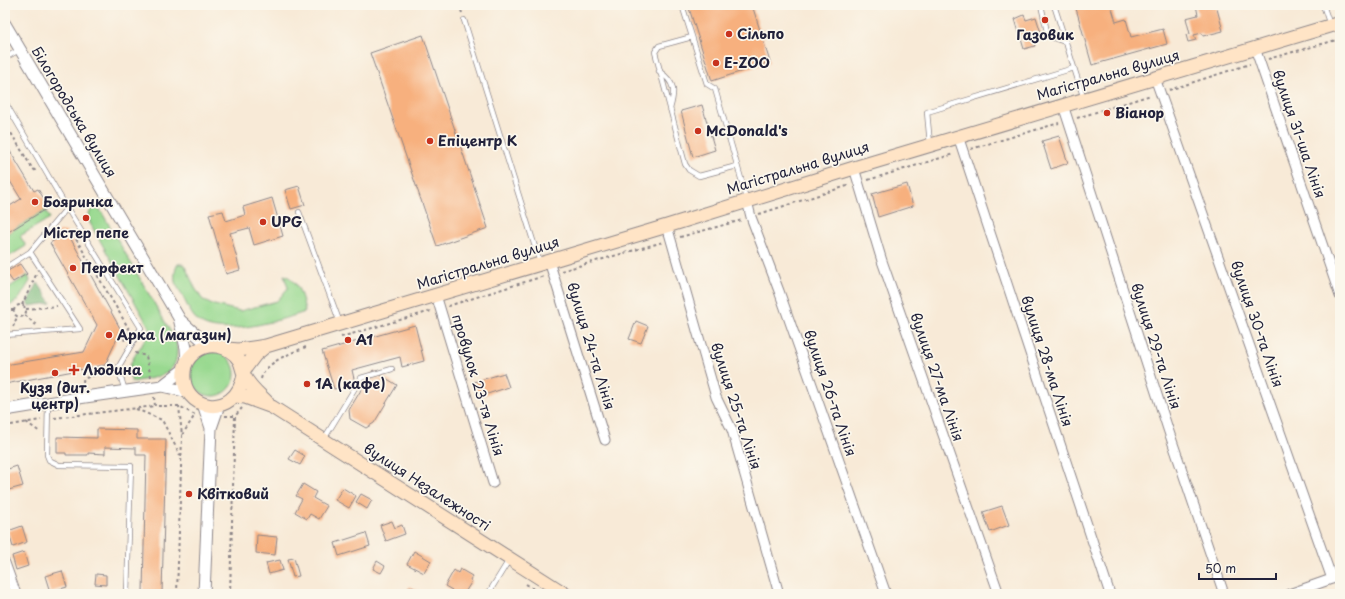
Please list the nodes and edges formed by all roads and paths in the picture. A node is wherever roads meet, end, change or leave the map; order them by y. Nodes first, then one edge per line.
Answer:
1 (682, 5) edge
2 (1041, 5) edge
3 (1054, 5) edge
4 (1323, 5) edge
5 (464, 20) dead end
6 (5, 24) edge
7 (1335, 25) edge
8 (692, 37) junction
9 (1340, 39) edge
10 (1065, 42) junction
11 (1254, 48) junction
12 (20, 50) junction
13 (5, 58) edge
14 (1259, 62) junction
15 (1074, 68) junction
16 (659, 71) junction
17 (1155, 78) junction
18 (1160, 92) junction
19 (1084, 99) junction
20 (5, 102) edge
21 (1063, 105) junction
22 (670, 109) junction
23 (1068, 121) junction
24 (5, 123) edge
25 (958, 136) junction
26 (930, 144) junction
27 (963, 152) junction
28 (737, 166) junction
29 (854, 168) junction
30 (40, 174) dead end
31 (858, 183) junction
32 (746, 201) junction
33 (67, 208) junction
34 (299, 212) dead end
35 (751, 217) junction
36 (667, 226) junction
37 (72, 232) dead end
38 (671, 240) junction
39 (30, 252) junction
40 (545, 262) junction
41 (40, 267) junction
42 (5, 268) edge
43 (553, 274) junction
44 (436, 295) junction
45 (1340, 296) edge
46 (22, 305) junction
47 (64, 305) junction
48 (440, 308) junction
49 (26, 309) junction
50 (5, 310) edge
51 (14, 310) junction
52 (25, 315) junction
53 (18, 317) junction
54 (179, 318) junction
55 (340, 324) junction
56 (43, 332) junction
57 (8, 335) edge
58 (338, 338) dead end
59 (212, 346) junction
60 (266, 346) junction
61 (309, 346) dead end
62 (121, 348) dead end
63 (227, 349) junction
64 (185, 365) junction
65 (392, 369) dead end
66 (243, 373) junction
67 (261, 384) dead end
68 (162, 386) junction
69 (124, 391) junction
70 (188, 392) junction
71 (235, 396) junction
72 (48, 403) junction
73 (203, 404) junction
74 (219, 405) junction
75 (155, 406) dead end
76 (179, 406) dead end
77 (272, 408) junction
78 (136, 409) junction
79 (5, 410) edge
80 (195, 416) dead end
81 (235, 416) dead end
82 (47, 419) junction
83 (25, 422) junction
84 (5, 426) edge
85 (211, 428) junction
86 (47, 436) junction
87 (182, 436) junction
88 (324, 440) junction
89 (605, 440) dead end
90 (181, 456) junction
91 (493, 483) dead end
92 (509, 559) junction
93 (5, 563) edge
94 (1336, 578) edge
95 (16, 594) edge
96 (127, 594) edge
97 (177, 594) edge
98 (204, 594) edge
99 (230, 594) edge
100 (488, 594) edge
101 (565, 594) edge
102 (779, 594) edge
103 (886, 594) edge
104 (999, 594) edge
105 (1110, 594) edge
106 (1224, 594) edge
107 (1290, 594) edge

1 - 8 lane
2 - 10 lane
3 - 10 lane
4 - 7 lane
5 - 40 lane
6 - 12 street, Білогородська вулиця
7 - 11 main road, Магістральна вулиця
8 - 16 lane
8 - 28 lane
9 - 14 path
10 - 15 lane
11 - 14 street, вулиця 31-ша Лінія
11 - 17 main road, Магістральна вулиця
12 - 13 lane
12 - 54 street, Білогородська вулиця
14 - 18 path
14 - 45 street, вулиця 31-ша Лінія
15 - 19 lane
15 - 26 lane
16 - 22 lane
16 - 22 lane
17 - 18 street, вулиця 30-та Лінія
17 - 19 main road, Магістральна вулиця
18 - 23 path
18 - 94 street, вулиця 30-та Лінія
19 - 21 main road, Магістральна вулиця
20 - 33 lane
21 - 23 street, вулиця 29-та Лінія
21 - 25 main road, Магістральна вулиця
22 - 28 lane
23 - 27 path
23 - 106 street, вулиця 29-та Лінія
24 - 30 path
25 - 26 main road, Магістральна вулиця
25 - 27 street, вулиця 28-ма Лінія
26 - 29 main road, Магістральна вулиця
27 - 31 path
27 - 105 street, вулиця 28-ма Лінія
28 - 32 lane
29 - 31 street, вулиця 27-ма Лінія
29 - 32 main road, Магістральна вулиця
31 - 35 path
31 - 104 street, вулиця 27-ма Лінія
32 - 35 street, вулиця 26-та Лінія
32 - 36 main road, Магістральна вулиця
33 - 39 lane
33 - 69 lane
34 - 55 lane
35 - 38 path
35 - 103 street, вулиця 26-та Лінія
36 - 38 street, вулиця 25-та Лінія
36 - 40 main road, Магістральна вулиця
37 - 62 path
38 - 43 path
38 - 102 street, вулиця 25-та Лінія
39 - 41 lane
39 - 42 lane
40 - 43 street, вулиця 24-та Лінія
40 - 44 main road, Магістральна вулиця
41 - 46 path
41 - 47 lane
43 - 48 path
43 - 89 street, вулиця 24-та Лінія
44 - 48 street, провулок 23-тя Лінія
44 - 55 main road, Магістральна вулиця
46 - 49 path
46 - 51 path
47 - 49 path
47 - 56 lane
48 - 58 path
48 - 91 street, провулок 23-тя Лінія
49 - 52 path
50 - 51 path
51 - 53 path
52 - 53 path
52 - 56 path
53 - 57 path
54 - 59 street
54 - 64 street
55 - 60 main road, Магістральна вулиця
56 - 57 lane
59 - 63 main road
59 - 64 main road
60 - 63 main road, Магістральна вулиця
60 - 66 main road
61 - 67 path
63 - 66 main road
64 - 68 street
64 - 70 main road
65 - 88 lane
66 - 71 main road
66 - 77 main road
68 - 69 street
68 - 70 street
69 - 72 street
70 - 73 main road
71 - 74 main road
71 - 77 main road
72 - 79 street
72 - 82 lane
73 - 74 main road
73 - 85 street
74 - 85 street
75 - 78 path
76 - 87 path
77 - 88 main road, вулиця Незалежності
78 - 82 path
78 - 90 path
80 - 87 path
81 - 99 path
82 - 83 path
82 - 86 lane
83 - 84 path
83 - 86 path
85 - 98 street
86 - 96 lane
87 - 90 path
88 - 92 main road, вулиця Незалежності
90 - 97 path
92 - 100 lane
92 - 101 main road, вулиця Незалежності
93 - 95 street
94 - 107 street

